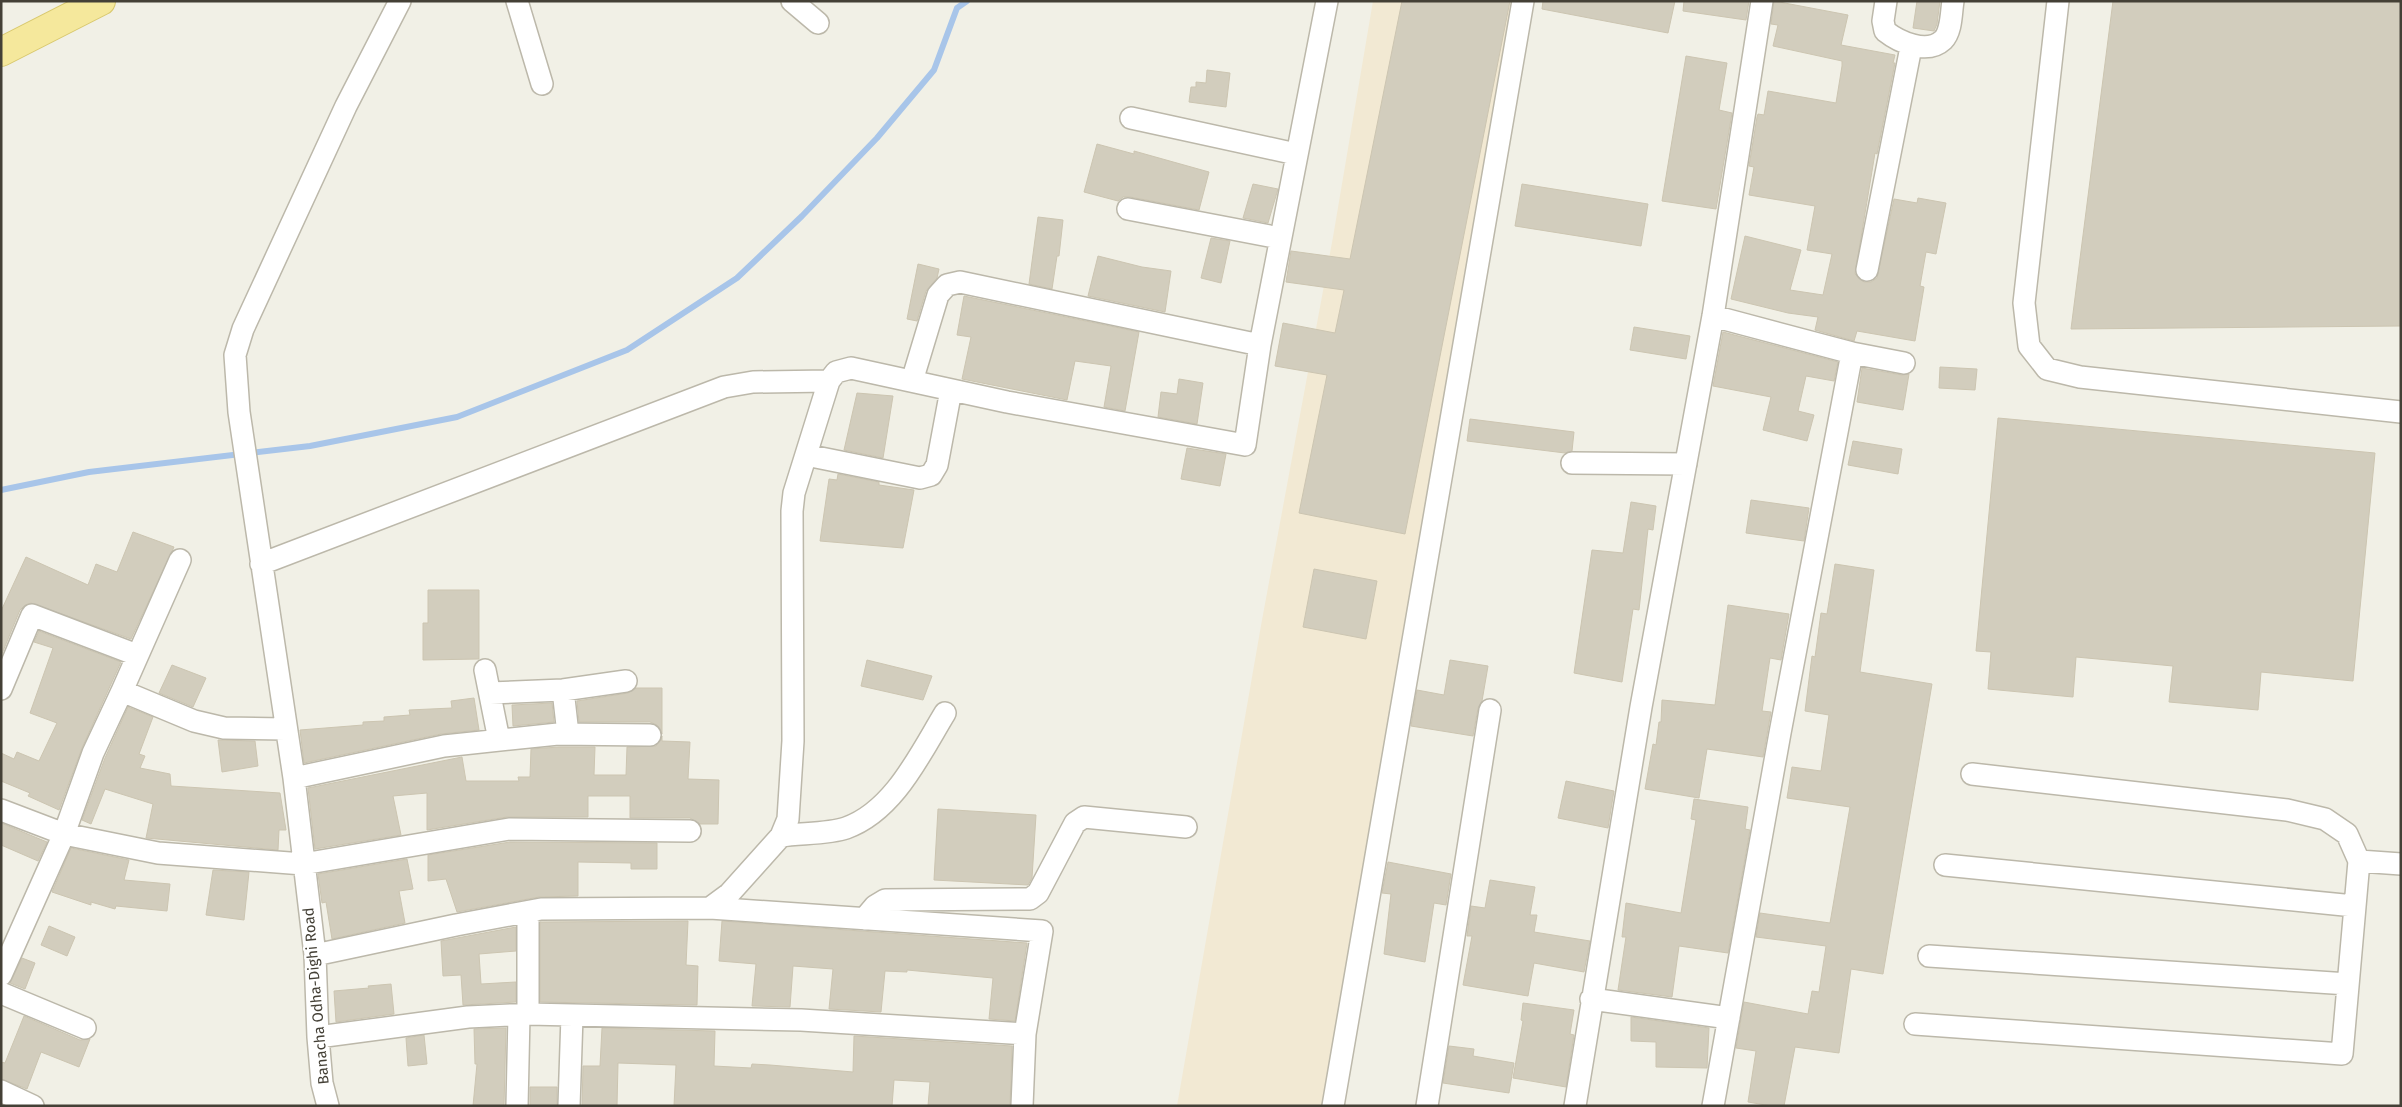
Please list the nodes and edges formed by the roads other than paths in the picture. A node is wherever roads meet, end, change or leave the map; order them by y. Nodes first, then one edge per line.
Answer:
1 (101, 1) edge
2 (400, 1) edge
3 (517, 1) edge
4 (792, 1) edge
5 (1327, 1) edge
6 (1523, 1) edge
7 (1762, 1) edge
8 (1886, 1) edge
9 (1953, 1) edge
10 (2058, 1) edge
11 (818, 23) dead end
12 (1911, 47) junction
13 (1, 52) edge
14 (542, 84) dead end
15 (1131, 118) dead end
16 (1296, 154) junction
17 (1128, 209) dead end
18 (1280, 238) junction
19 (1867, 270) dead end
20 (1714, 316) junction
21 (1260, 345) junction
22 (1852, 353) junction
23 (1904, 363) dead end
24 (829, 381) junction
25 (912, 381) junction
26 (951, 390) junction
27 (2401, 412) edge
28 (806, 456) junction
29 (1572, 463) dead end
30 (1686, 464) junction
31 (180, 560) dead end
32 (261, 564) junction
33 (137, 655) junction
34 (485, 670) dead end
35 (626, 681) dead end
36 (1, 689) edge
37 (122, 690) junction
38 (563, 690) junction
39 (490, 693) junction
40 (1490, 710) dead end
41 (945, 714) dead end
42 (285, 729) junction
43 (568, 734) junction
44 (650, 735) dead end
45 (499, 740) junction
46 (1972, 774) dead end
47 (294, 778) junction
48 (1, 810) edge
49 (1186, 827) dead end
50 (690, 832) dead end
51 (64, 834) junction
52 (781, 836) junction
53 (2359, 861) junction
54 (303, 864) junction
55 (2401, 864) edge
56 (1945, 865) dead end
57 (2354, 906) junction
58 (710, 908) junction
59 (528, 912) junction
60 (864, 919) junction
61 (315, 955) junction
62 (1930, 956) dead end
63 (1, 975) edge
64 (2348, 984) junction
65 (1, 994) edge
66 (1591, 999) junction
67 (524, 1014) junction
68 (572, 1016) junction
69 (1729, 1018) junction
70 (1915, 1024) dead end
71 (85, 1028) dead end
72 (1026, 1034) junction
73 (318, 1036) junction
74 (1, 1091) edge
75 (34, 1106) edge
76 (328, 1106) edge
77 (516, 1106) edge
78 (569, 1106) edge
79 (1022, 1106) edge
80 (1332, 1106) edge
81 (1427, 1106) edge
82 (1575, 1106) edge
83 (1713, 1106) edge

1 - 13 main road
2 - 32 street, Banacha Odha-Dighi Road
3 - 14 street
4 - 11 street
5 - 16 street
6 - 80 street
7 - 20 street
8 - 12 street
9 - 12 street
10 - 27 street
12 - 19 street
15 - 16 street
16 - 18 street
17 - 18 street
18 - 21 street
20 - 22 street
20 - 30 street
21 - 25 street
21 - 26 street
22 - 23 street
22 - 69 street
24 - 25 street
24 - 28 street
24 - 32 street
25 - 26 street
26 - 28 street
28 - 52 street
29 - 30 street
30 - 66 street
31 - 33 street
32 - 42 street, Banacha Odha-Dighi Road
33 - 36 street
33 - 37 street
34 - 39 street
35 - 38 street
37 - 42 street
37 - 51 street
38 - 39 street
38 - 43 street
39 - 45 street
40 - 81 street
41 - 52 street
42 - 47 street, Banacha Odha-Dighi Road
43 - 44 street
43 - 45 street
45 - 47 street
46 - 53 street
47 - 54 street, Banacha Odha-Dighi Road
48 - 51 street
49 - 60 street
50 - 54 street
51 - 54 street
51 - 63 street
52 - 58 street
53 - 55 street
53 - 57 street
54 - 61 street, Banacha Odha-Dighi Road
56 - 57 street
57 - 64 street
58 - 59 street
58 - 60 street
59 - 61 street
59 - 67 street
60 - 72 street
61 - 73 street, Banacha Odha-Dighi Road
62 - 64 street
64 - 70 street
65 - 71 street
66 - 69 street
66 - 82 street
67 - 68 street
67 - 73 street
67 - 77 street
68 - 72 street
68 - 78 street
69 - 83 street
72 - 79 street
73 - 76 street, Banacha Odha-Dighi Road
74 - 75 street

